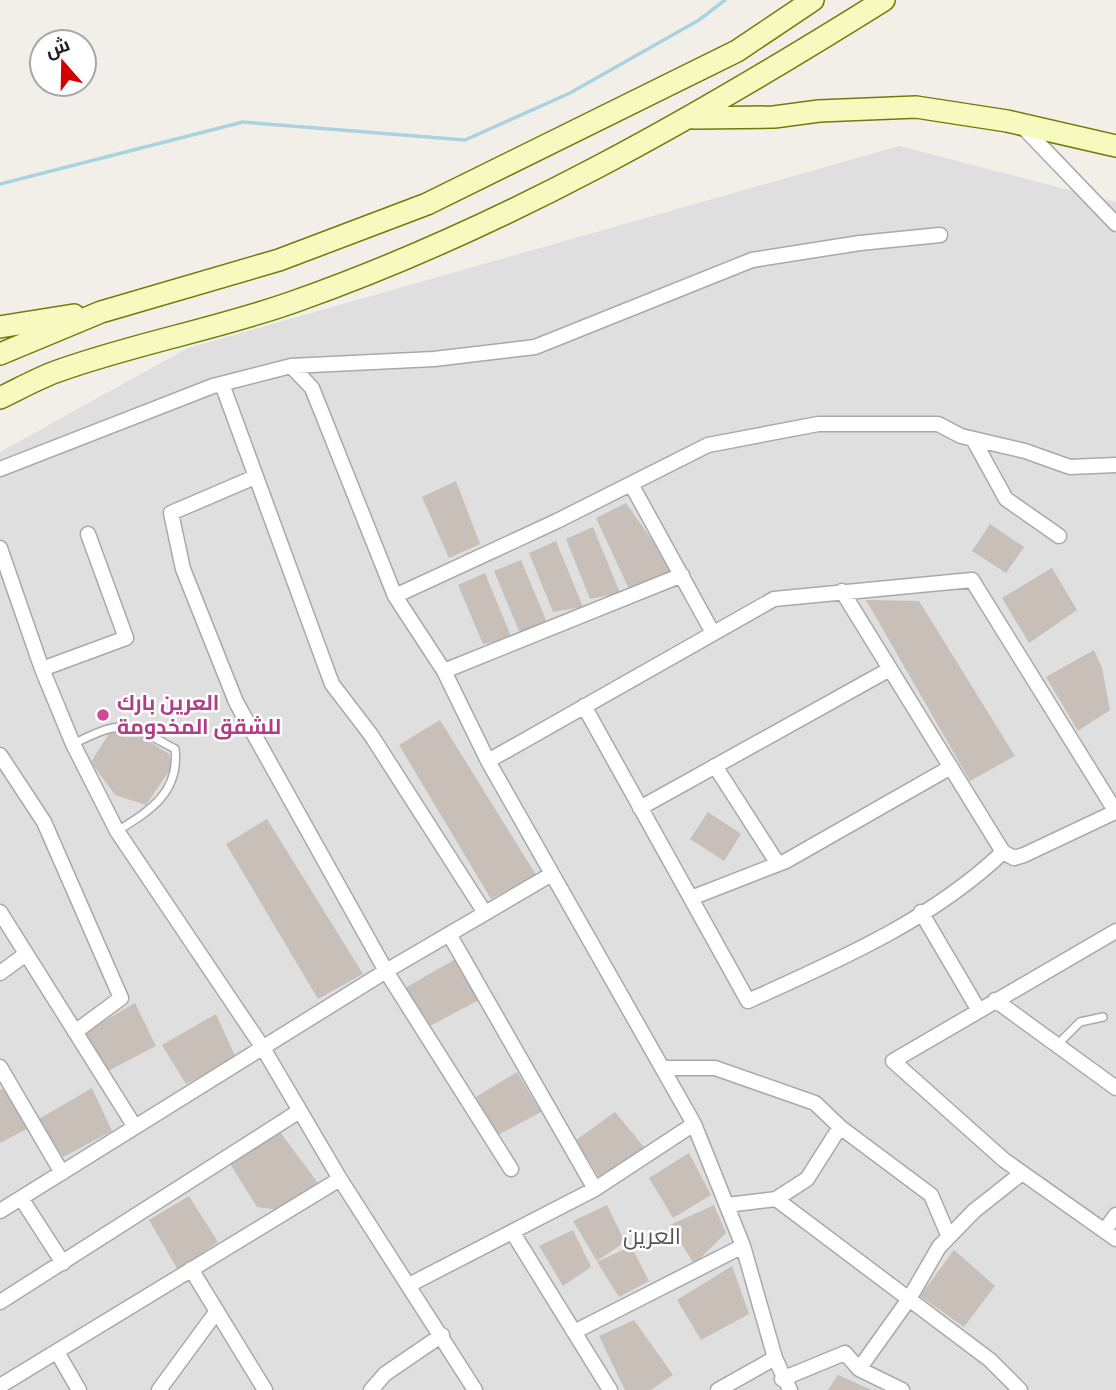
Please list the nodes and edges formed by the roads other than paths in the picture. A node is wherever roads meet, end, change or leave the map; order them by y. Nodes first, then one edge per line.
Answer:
1 (813, 0) edge
2 (884, 0) edge
3 (692, 118) junction
4 (1020, 124) junction
5 (1116, 146) edge
6 (1116, 224) edge
7 (940, 235) dead end
8 (101, 312) junction
9 (0, 327) edge
10 (0, 354) edge
11 (291, 366) junction
12 (222, 384) junction
13 (0, 398) edge
14 (973, 439) junction
15 (1116, 465) edge
16 (0, 469) edge
17 (255, 477) junction
18 (631, 484) junction
19 (88, 534) dead end
20 (1059, 536) dead end
21 (0, 548) edge
22 (682, 575) junction
23 (842, 591) junction
24 (395, 596) junction
25 (713, 633) junction
26 (42, 669) junction
27 (890, 669) junction
28 (444, 671) junction
29 (584, 706) junction
30 (73, 744) junction
31 (0, 755) edge
32 (488, 761) junction
33 (715, 766) junction
34 (951, 766) junction
35 (640, 808) junction
36 (1115, 812) edge
37 (117, 831) junction
38 (1003, 852) junction
39 (778, 864) junction
40 (552, 874) junction
41 (691, 898) junction
42 (0, 912) edge
43 (921, 912) junction
44 (485, 913) junction
45 (1116, 932) edge
46 (449, 934) junction
47 (26, 954) junction
48 (386, 971) junction
49 (0, 973) edge
50 (995, 1000) junction
51 (978, 1010) junction
52 (1103, 1017) dead end
53 (75, 1032) junction
54 (1056, 1046) junction
55 (262, 1048) junction
56 (0, 1067) edge
57 (662, 1068) junction
58 (1116, 1088) edge
59 (298, 1112) junction
60 (694, 1124) junction
61 (135, 1127) junction
62 (840, 1127) junction
63 (511, 1169) dead end
64 (1022, 1172) junction
65 (62, 1173) junction
66 (340, 1179) junction
67 (595, 1189) junction
68 (21, 1198) junction
69 (776, 1199) junction
70 (727, 1205) junction
71 (0, 1211) edge
72 (1116, 1215) edge
73 (513, 1233) junction
74 (1110, 1234) edge
75 (948, 1237) junction
76 (744, 1246) junction
77 (63, 1263) junction
78 (191, 1269) junction
79 (410, 1285) junction
80 (909, 1299) junction
81 (0, 1302) edge
82 (216, 1311) junction
83 (574, 1332) junction
84 (442, 1335) junction
85 (57, 1352) junction
86 (775, 1358) junction
87 (859, 1369) junction
88 (172, 1383) edge
89 (786, 1384) edge
90 (0, 1386) edge
91 (79, 1390) edge
92 (159, 1390) edge
93 (265, 1390) edge
94 (371, 1390) edge
95 (475, 1390) edge
96 (610, 1390) edge
97 (718, 1390) edge
98 (902, 1390) edge
99 (1020, 1390) edge

1 - 8 main road
2 - 3 main road
3 - 4 main road
3 - 13 main road
4 - 5 main road
4 - 6 street
7 - 11 street
8 - 9 main road
8 - 10 main road
11 - 12 street
11 - 24 street
12 - 16 street
12 - 17 street
14 - 15 street
14 - 18 street
14 - 20 street
17 - 44 street
17 - 48 street
18 - 22 street
18 - 24 street
19 - 26 street
21 - 26 street
22 - 25 street
22 - 28 street
23 - 25 street
23 - 27 street
23 - 36 street
24 - 28 street
25 - 29 street
26 - 30 street
27 - 33 street
27 - 34 street
28 - 32 street
29 - 32 street
29 - 35 street
30 - 37 street
30 - 37 lane
31 - 53 street
32 - 40 street
33 - 35 street
33 - 39 street
34 - 38 street
34 - 39 street
35 - 41 street
36 - 38 street
37 - 55 street
38 - 43 street
39 - 41 street
40 - 44 street
40 - 57 street
41 - 43 street
42 - 47 street
43 - 51 street
44 - 46 street
45 - 50 street
46 - 48 street
46 - 67 street
47 - 49 street
47 - 53 street
48 - 55 street
48 - 63 street
50 - 51 street
50 - 54 street
51 - 64 street
52 - 54 lane
53 - 61 street
54 - 58 street
55 - 59 street
55 - 61 street
56 - 65 street
57 - 60 street
57 - 62 street
59 - 66 street
59 - 77 street
60 - 67 street
60 - 70 street
61 - 65 street
62 - 69 street
62 - 75 street
64 - 74 street
64 - 75 street
65 - 68 street
66 - 78 street
66 - 79 street
67 - 73 street
68 - 71 street
68 - 77 street
69 - 70 street
69 - 80 street
70 - 76 street
72 - 74 street
73 - 79 street
73 - 83 street
75 - 80 street
76 - 83 street
76 - 86 street
77 - 81 street
78 - 82 street
78 - 85 street
79 - 84 street
80 - 87 street
80 - 99 street
82 - 88 street
82 - 93 street
83 - 96 street
84 - 94 street
84 - 95 street
85 - 90 street
85 - 91 street
86 - 89 street
86 - 97 street
87 - 89 street
87 - 98 street
88 - 92 street

